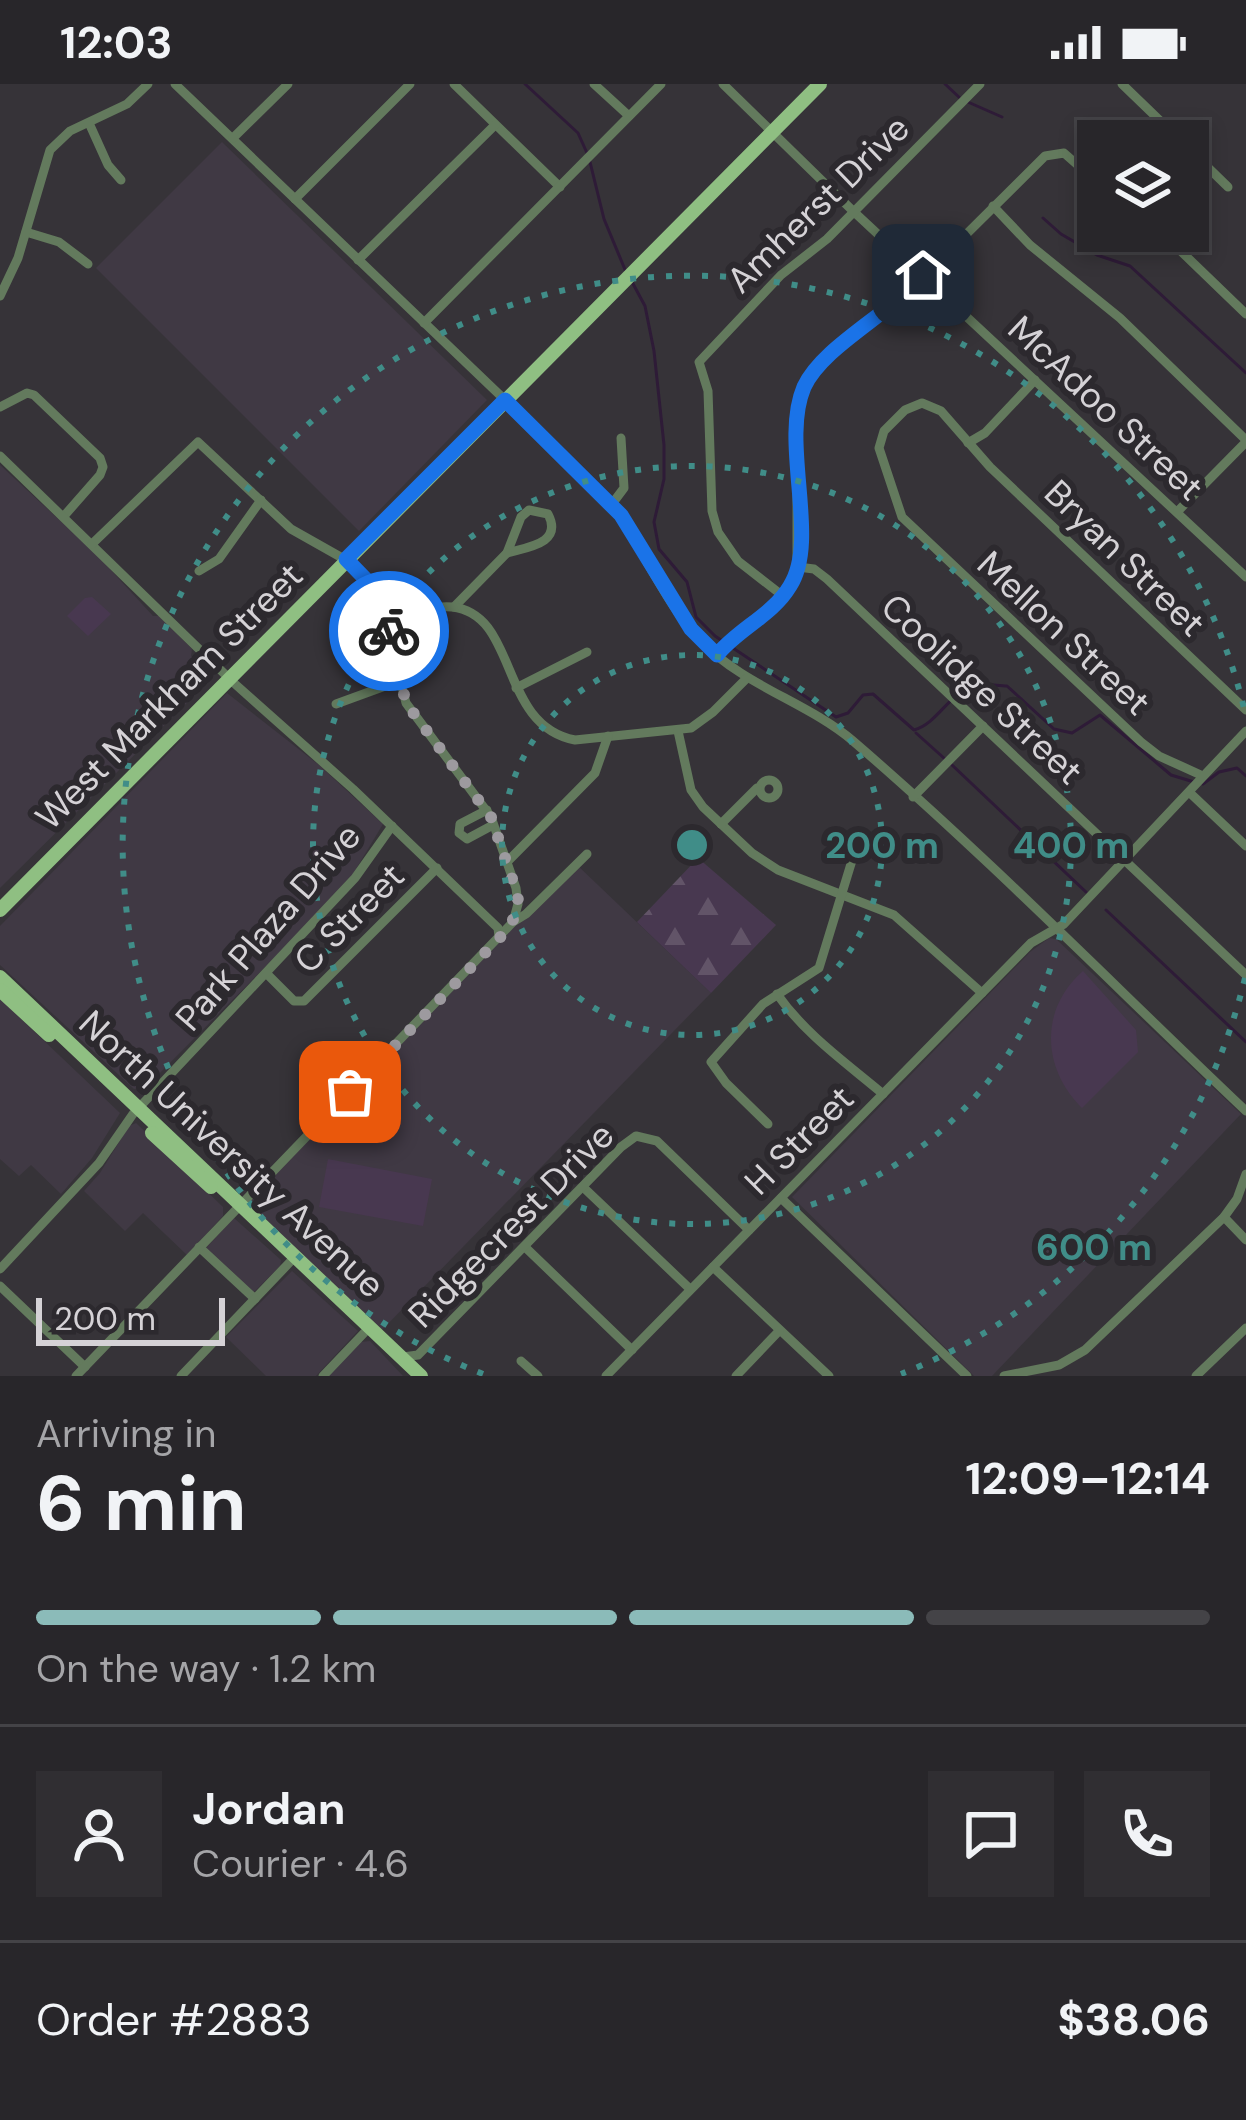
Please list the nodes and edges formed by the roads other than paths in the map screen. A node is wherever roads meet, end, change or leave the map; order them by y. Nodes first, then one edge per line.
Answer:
1 (148, 84) edge
2 (176, 84) edge
3 (288, 84) edge
4 (410, 84) edge
5 (454, 84) edge
6 (594, 84) edge
7 (661, 84) edge
8 (723, 84) edge
9 (820, 84) edge
10 (980, 84) edge
11 (1122, 84) edge
12 (629, 116) junction
13 (1159, 120) edge
14 (89, 123) junction
15 (495, 125) junction
16 (772, 132) junction
17 (232, 138) junction
18 (1077, 166) edge
19 (1209, 170) edge
20 (122, 180) dead end
21 (560, 187) junction
22 (1228, 187) dead end
23 (295, 199) junction
24 (993, 206) junction
25 (853, 211) junction
26 (26, 232) junction
27 (1182, 252) edge
28 (358, 260) junction
29 (88, 264) dead end
30 (923, 275) junction
31 (0, 296) edge
32 (1246, 314) edge
33 (424, 323) junction
34 (1035, 380) junction
35 (505, 400) junction
36 (0, 407) edge
37 (621, 438) dead end
38 (1246, 441) edge
39 (968, 443) junction
40 (0, 456) edge
41 (261, 500) junction
42 (612, 504) junction
43 (1178, 511) junction
44 (899, 513) joint
45 (64, 516) junction
46 (92, 544) junction
47 (507, 553) junction
48 (346, 559) junction
49 (799, 567) junction
50 (199, 572) dead end
51 (1246, 576) edge
52 (783, 596) junction
53 (454, 607) junction
54 (387, 620) junction
55 (723, 648) junction
56 (586, 652) dead end
57 (229, 678) junction
58 (747, 678) junction
59 (399, 681) junction
60 (516, 688) junction
61 (336, 704) dead end
62 (1246, 710) edge
63 (982, 726) junction
64 (678, 731) junction
65 (1246, 731) edge
66 (608, 736) junction
67 (1196, 784) junction
68 (757, 788) dead end
69 (913, 797) junction
70 (487, 810) junction
71 (721, 824) junction
72 (494, 825) junction
73 (392, 826) junction
74 (1246, 846) edge
75 (587, 854) dead end
76 (854, 854) dead end
77 (508, 860) junction
78 (1124, 861) junction
79 (437, 868) junction
80 (844, 894) junction
81 (0, 906) edge
82 (1034, 910) junction
83 (512, 922) junction
84 (1055, 930) junction
85 (499, 938) junction
86 (1031, 943) junction
87 (268, 974) junction
88 (1246, 975) edge
89 (0, 976) edge
90 (0, 990) edge
91 (982, 993) junction
92 (777, 994) junction
93 (883, 1094) junction
94 (136, 1111) junction
95 (1246, 1111) edge
96 (769, 1124) dead end
97 (1246, 1174) edge
98 (583, 1187) junction
99 (781, 1198) junction
100 (239, 1206) junction
101 (1224, 1217) junction
102 (748, 1230) junction
103 (1246, 1240) edge
104 (199, 1247) junction
105 (525, 1247) junction
106 (290, 1262) junction
107 (713, 1267) junction
108 (0, 1269) edge
109 (0, 1286) edge
110 (690, 1289) junction
111 (255, 1299) junction
112 (1246, 1328) edge
113 (779, 1331) junction
114 (364, 1333) junction
115 (632, 1350) junction
116 (418, 1355) junction
117 (400, 1356) junction
118 (521, 1360) dead end
119 (85, 1367) junction
120 (184, 1375) edge
121 (76, 1376) edge
122 (322, 1376) edge
123 (409, 1376) edge
124 (420, 1376) edge
125 (538, 1376) edge
126 (606, 1376) edge
127 (736, 1376) edge
128 (829, 1376) edge
129 (967, 1376) edge
130 (1004, 1376) edge
131 (1196, 1376) edge

1 - 14 street
2 - 17 street
3 - 17 street
4 - 23 street
5 - 15 street
6 - 12 street
7 - 12 street
8 - 16 street, McAdoo Street
9 - 16 main road, West Markham Street
10 - 25 street, Amherst Drive
11 - 13 street
12 - 21 street
14 - 20 street
14 - 26 street
15 - 21 street
15 - 28 street
16 - 25 street, McAdoo Street
16 - 35 main road, West Markham Street
17 - 23 street
18 - 24 street
19 - 22 street
21 - 33 street
23 - 28 street
24 - 30 street
24 - 38 street
25 - 30 street, McAdoo Street
25 - 52 street, Amherst Drive
26 - 29 street
26 - 31 street
27 - 32 street
28 - 33 street
30 - 34 street, McAdoo Street
30 - 49 street
33 - 35 street
34 - 39 street
34 - 43 street, McAdoo Street
35 - 42 street
35 - 48 main road, West Markham Street
36 - 45 street
37 - 42 street
38 - 43 street
39 - 44 street, Bryan Street
39 - 62 street, Bryan Street
40 - 45 street
41 - 46 street
41 - 48 street
41 - 50 street
42 - 55 street
43 - 51 street, McAdoo Street
44 - 67 street, Mellon Street
45 - 46 street
46 - 57 street
47 - 47 street
47 - 53 street
48 - 54 street
48 - 57 main road, West Markham Street
49 - 52 street
49 - 63 street, Coolidge Street
52 - 55 street
53 - 54 street
53 - 60 street
54 - 59 street
55 - 58 street
56 - 60 street
57 - 73 street
57 - 81 main road, West Markham Street
58 - 64 street
58 - 69 street
59 - 61 street
59 - 70 street
60 - 66 street
63 - 69 street
63 - 78 street, Coolidge Street
64 - 66 street
64 - 71 street
65 - 67 street, H Street
66 - 77 street
67 - 74 street, Mellon Street
67 - 78 street, H Street
68 - 71 street
69 - 82 street
70 - 72 street
70 - 72 street
71 - 80 street
72 - 77 street
73 - 79 street
73 - 87 street, Park Plaza Drive
75 - 83 street
76 - 80 street
77 - 83 street
78 - 84 street, H Street
78 - 88 street, Coolidge Street
79 - 85 street
79 - 87 street, C Street
80 - 91 street
80 - 92 street
82 - 84 street
82 - 86 street
83 - 85 street
84 - 86 street, H Street
84 - 95 street
85 - 100 street
86 - 91 street, H Street
87 - 94 street, Park Plaza Drive
89 - 94 main road, North University Avenue
90 - 94 main road, North University Avenue
91 - 93 street, H Street
92 - 93 street
92 - 96 street
93 - 99 street, H Street
94 - 100 main road, North University Avenue
94 - 108 street
97 - 101 street
98 - 102 street, Ridgecrest Drive
98 - 105 street, Ridgecrest Drive
98 - 110 street
99 - 102 street, H Street
99 - 129 street
100 - 104 street
100 - 106 main road, North University Avenue
100 - 117 main road, North University Avenue
101 - 103 street
101 - 130 street
102 - 107 street, H Street
104 - 111 street
104 - 119 street
105 - 115 street
105 - 116 street, Ridgecrest Drive
106 - 111 street
106 - 114 main road, North University Avenue
107 - 110 street, H Street
107 - 113 street
109 - 119 street
110 - 115 street, H Street
111 - 120 street
112 - 131 street
113 - 127 street
113 - 128 street
114 - 122 street
114 - 123 main road, North University Avenue
115 - 126 street, H Street
116 - 117 street, Ridgecrest Drive
116 - 124 street, Ridgecrest Drive
117 - 124 main road, North University Avenue
118 - 125 street
119 - 121 street

